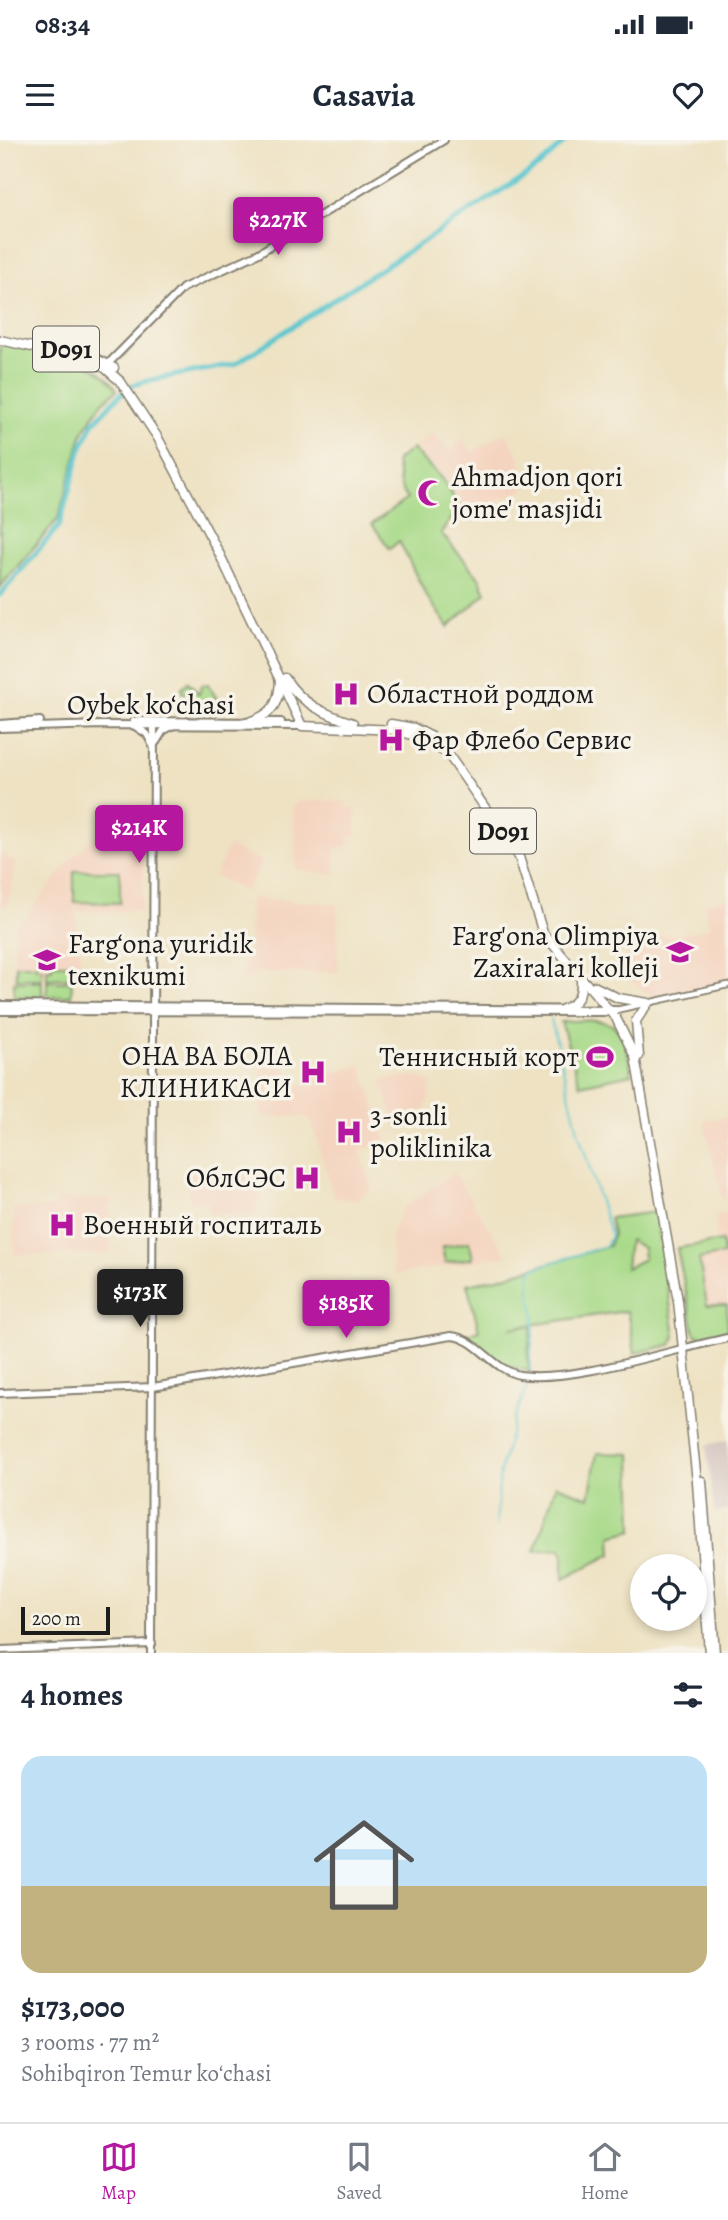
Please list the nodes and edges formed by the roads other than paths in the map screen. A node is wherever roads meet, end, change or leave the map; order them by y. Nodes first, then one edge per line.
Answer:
1 (444, 140) edge
2 (2, 338) edge
3 (106, 365) junction
4 (281, 676) junction
5 (251, 721) junction
6 (155, 723) junction
7 (353, 723) junction
8 (304, 724) junction
9 (134, 725) junction
10 (173, 725) junction
11 (0, 726) edge
12 (438, 744) junction
13 (153, 747) junction
14 (581, 979) junction
15 (728, 985) edge
16 (594, 986) junction
17 (648, 1003) junction
18 (0, 1008) edge
19 (152, 1008) junction
20 (563, 1009) junction
21 (613, 1011) junction
22 (639, 1056) junction
23 (728, 1338) edge
24 (685, 1347) junction
25 (153, 1387) junction
26 (0, 1393) edge
27 (152, 1644) junction
28 (0, 1650) edge
29 (151, 1653) edge
30 (709, 1653) edge
31 (715, 1653) edge

1 - 3 main road
2 - 3 highway, D091
3 - 4 highway, D091
4 - 5 highway
4 - 7 highway, D091
4 - 8 highway
5 - 6 main road, Oybek ko‘chasi
5 - 8 main road, Oybek ko‘chasi
6 - 9 main road, Oybek ko‘chasi
6 - 10 main road, Oybek ko‘chasi
6 - 11 main road, Oybek ko‘chasi
6 - 13 main road
7 - 8 highway, D091
7 - 12 highway, D091
8 - 10 main road, Oybek ko‘chasi
8 - 12 highway, D091
9 - 11 main road, Oybek ko‘chasi
9 - 13 main road
10 - 13 main road
12 - 14 highway, D091
12 - 16 highway, D091
13 - 19 main road
14 - 20 highway
14 - 21 highway, D091
15 - 17 street
16 - 17 highway
16 - 21 highway, D091
17 - 21 street
17 - 22 highway
18 - 19 main road
19 - 20 main road
19 - 21 main road
19 - 25 main road
20 - 21 main road
21 - 22 highway, D091
21 - 24 highway, D091
22 - 24 highway, D091
23 - 24 main road
24 - 25 main road
24 - 30 highway, D091
24 - 31 highway, D091
25 - 26 main road
25 - 27 main road
27 - 28 main road
27 - 29 main road

